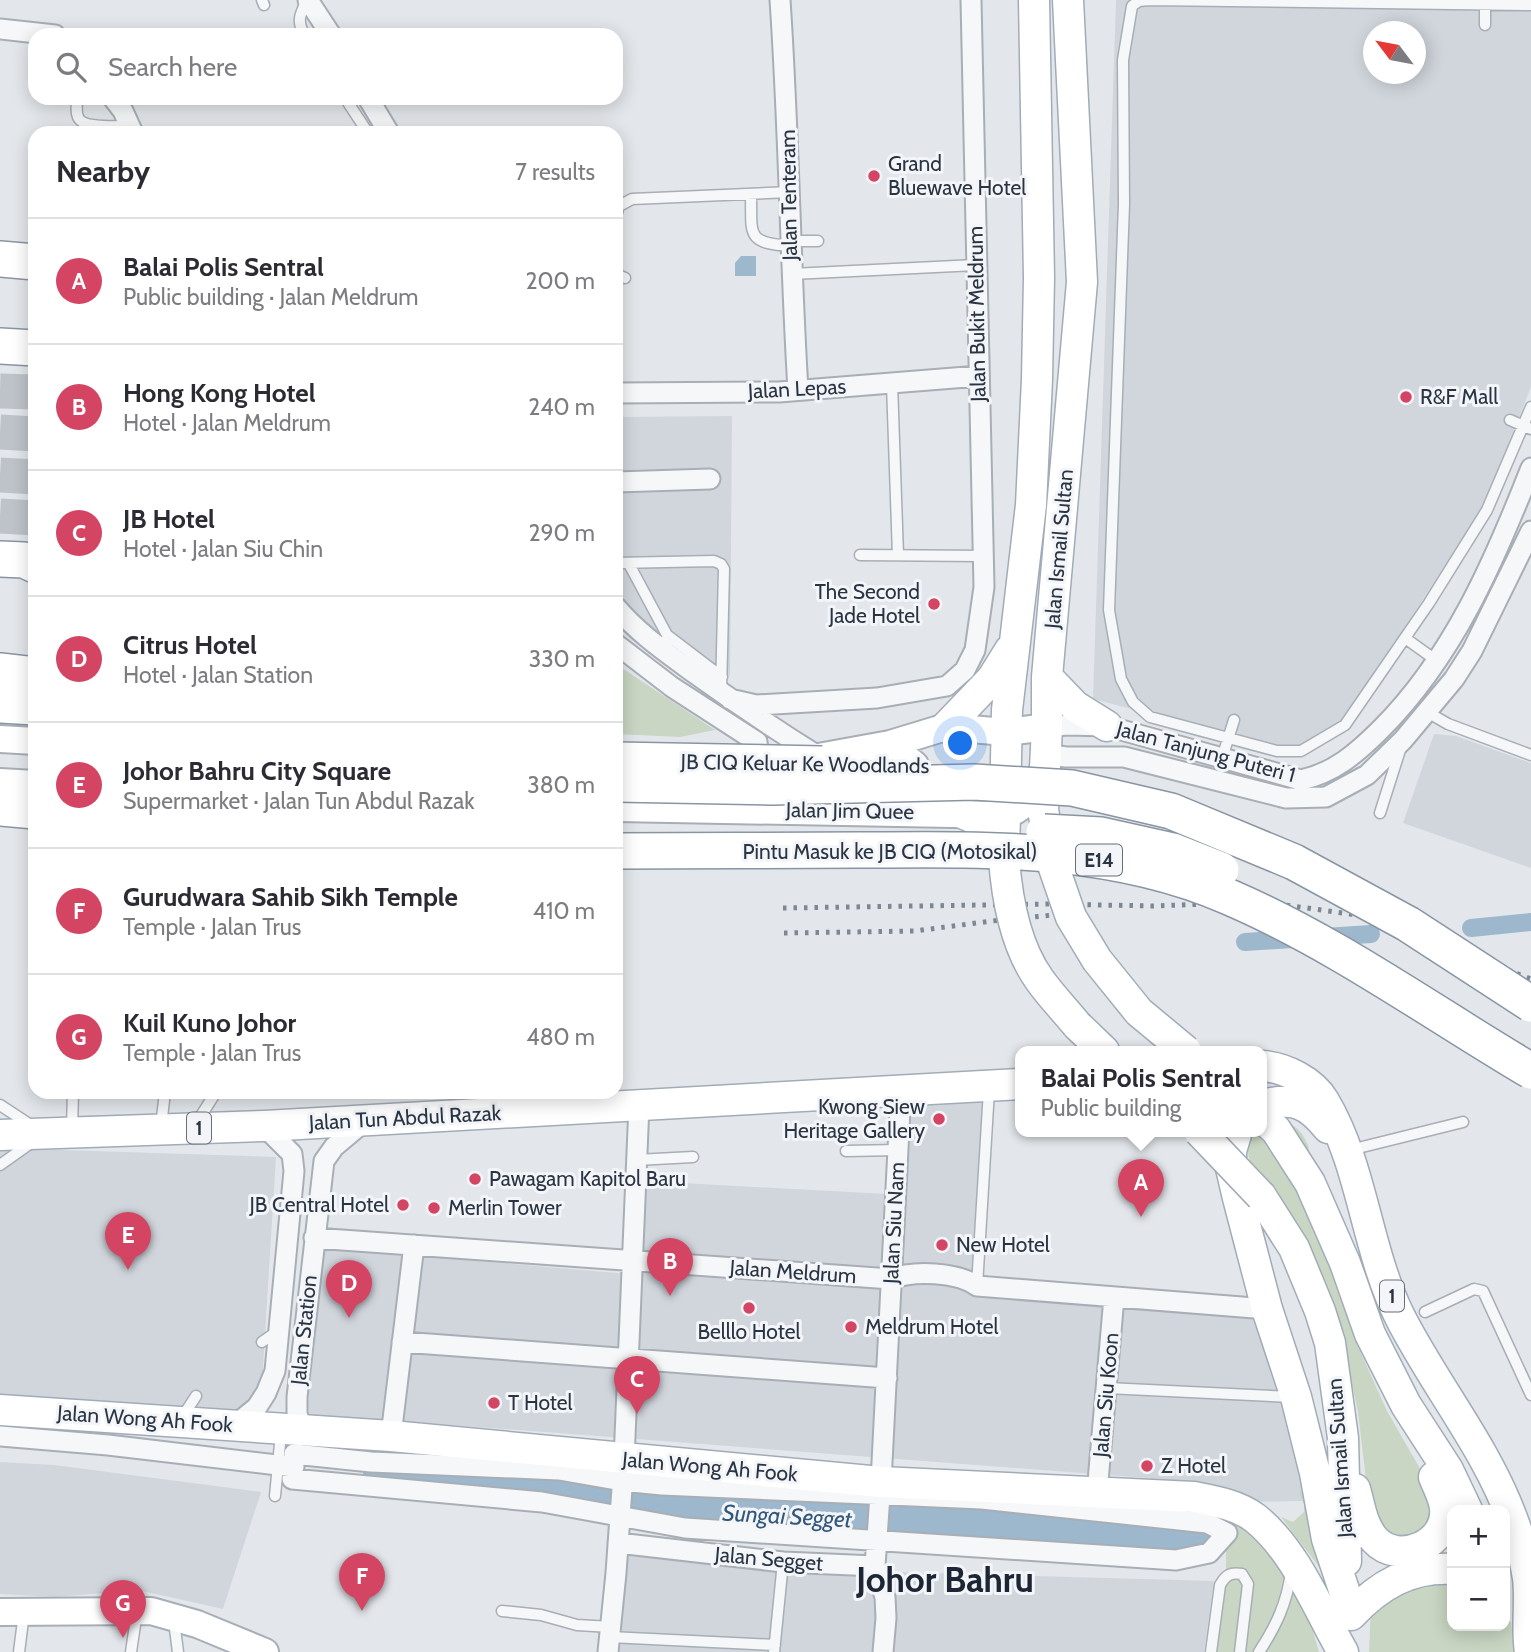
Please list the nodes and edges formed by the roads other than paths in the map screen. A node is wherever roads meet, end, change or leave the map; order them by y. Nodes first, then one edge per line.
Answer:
1 (307, 0) edge
2 (780, 0) edge
3 (971, 0) edge
4 (1272, 1) edge
5 (1033, 2) edge
6 (1485, 4) junction
7 (1531, 5) edge
8 (1073, 7) edge
9 (1485, 25) dead end
10 (300, 28) edge
11 (326, 28) edge
12 (0, 29) edge
13 (28, 32) edge
14 (77, 105) edge
15 (117, 105) edge
16 (350, 105) edge
17 (372, 105) edge
18 (98, 126) edge
19 (130, 126) edge
20 (363, 126) edge
21 (385, 126) edge
22 (790, 192) junction
23 (751, 194) junction
24 (623, 204) edge
25 (818, 241) dead end
26 (791, 243) junction
27 (0, 259) edge
28 (28, 261) edge
29 (976, 265) junction
30 (791, 274) junction
31 (0, 346) edge
32 (28, 348) edge
33 (979, 376) junction
34 (892, 384) junction
35 (798, 390) junction
36 (623, 393) edge
37 (1531, 407) edge
38 (1510, 420) dead end
39 (1527, 427) edge
40 (1531, 468) edge
41 (710, 479) dead end
42 (623, 482) edge
43 (1531, 531) edge
44 (860, 555) dead end
45 (898, 555) junction
46 (982, 556) junction
47 (0, 559) edge
48 (28, 562) edge
49 (623, 564) edge
50 (629, 564) junction
51 (1480, 585) junction
52 (1501, 593) junction
53 (623, 616) edge
54 (1405, 638) junction
55 (666, 644) junction
56 (1013, 644) junction
57 (623, 648) edge
58 (1437, 661) junction
59 (0, 671) edge
60 (28, 674) edge
61 (1047, 677) junction
62 (0, 681) edge
63 (28, 682) edge
64 (724, 689) junction
65 (0, 696) edge
66 (28, 697) edge
67 (0, 705) edge
68 (28, 707) edge
69 (1427, 712) junction
70 (1234, 720) dead end
71 (1107, 726) junction
72 (946, 727) junction
73 (1006, 732) junction
74 (0, 739) edge
75 (1228, 739) junction
76 (1046, 740) junction
77 (1403, 740) junction
78 (28, 741) edge
79 (890, 744) junction
80 (1531, 755) edge
81 (1102, 756) junction
82 (821, 758) junction
83 (1222, 758) junction
84 (748, 766) junction
85 (0, 782) edge
86 (28, 784) edge
87 (624, 787) edge
88 (0, 808) edge
89 (28, 810) edge
90 (1043, 810) junction
91 (884, 811) junction
92 (962, 813) junction
93 (1380, 813) dead end
94 (1007, 815) junction
95 (0, 824) edge
96 (28, 826) edge
97 (623, 851) edge
98 (1004, 853) junction
99 (1531, 982) edge
100 (1531, 1004) edge
101 (1099, 1046) edge
102 (1180, 1046) edge
103 (1531, 1046) edge
104 (1267, 1067) edge
105 (1531, 1071) edge
106 (1015, 1084) edge
107 (990, 1086) junction
108 (901, 1090) junction
109 (70, 1099) edge
110 (164, 1099) edge
111 (212, 1099) edge
112 (516, 1099) edge
113 (1267, 1104) edge
114 (0, 1105) edge
115 (639, 1105) junction
116 (0, 1111) edge
117 (537, 1111) junction
118 (365, 1121) junction
119 (1267, 1122) edge
120 (1463, 1122) dead end
121 (7, 1125) edge
122 (264, 1126) junction
123 (193, 1128) junction
124 (161, 1129) junction
125 (57, 1133) junction
126 (1205, 1137) edge
127 (1235, 1137) edge
128 (898, 1150) junction
129 (846, 1151) dead end
130 (1347, 1151) junction
131 (693, 1157) dead end
132 (636, 1160) junction
133 (0, 1165) edge
134 (314, 1238) junction
135 (414, 1245) junction
136 (632, 1260) junction
137 (891, 1279) junction
138 (977, 1286) junction
139 (1115, 1297) junction
140 (1267, 1309) junction
141 (1425, 1312) dead end
142 (279, 1330) junction
143 (262, 1342) dead end
144 (402, 1342) junction
145 (628, 1359) junction
146 (887, 1378) junction
147 (1107, 1388) junction
148 (1531, 1395) edge
149 (196, 1396) dead end
150 (1296, 1397) junction
151 (1406, 1405) junction
152 (2, 1415) edge
153 (179, 1421) junction
154 (235, 1424) junction
155 (292, 1430) junction
156 (391, 1436) junction
157 (1343, 1438) junction
158 (286, 1466) junction
159 (623, 1475) junction
160 (1097, 1493) junction
161 (880, 1494) junction
162 (275, 1496) dead end
163 (1464, 1505) edge
164 (620, 1516) junction
165 (877, 1538) junction
166 (1526, 1542) edge
167 (618, 1543) junction
168 (1292, 1560) junction
169 (783, 1563) junction
170 (875, 1566) junction
171 (1447, 1569) edge
172 (1510, 1597) edge
173 (1349, 1609) junction
174 (137, 1611) junction
175 (502, 1611) dead end
176 (12, 1612) edge
177 (173, 1616) junction
178 (610, 1639) edge
179 (1528, 1641) edge
180 (775, 1648) edge
181 (19, 1652) edge
182 (131, 1652) edge
183 (178, 1652) edge
184 (265, 1652) edge
185 (883, 1652) edge
186 (1210, 1652) edge
187 (1240, 1652) edge
188 (1259, 1652) edge
189 (1345, 1652) edge

1 - 10 lane
1 - 11 street
2 - 22 street, Jalan Tenteram
3 - 29 street, Jalan Bukit Meldrum
4 - 6 lane
4 - 75 lane
5 - 56 main road, Jalan Ismail Sultan
6 - 7 lane
6 - 9 lane
8 - 61 main road, Jalan Ismail Sultan
12 - 13 street
14 - 18 lane
15 - 19 street
16 - 20 lane
17 - 21 street
22 - 23 lane
22 - 26 street, Jalan Tenteram
23 - 24 lane
23 - 26 lane
25 - 26 lane
26 - 30 street, Jalan Tenteram
27 - 28 highway
29 - 30 lane
29 - 33 street, Jalan Bukit Meldrum
30 - 35 street, Jalan Tenteram
31 - 32 highway
33 - 34 street, Jalan Lepas
33 - 46 street, Jalan Bukit Meldrum
34 - 35 street, Jalan Lepas
34 - 45 lane
35 - 36 street, Jalan Lepas
37 - 39 lane
38 - 39 lane
39 - 54 lane
40 - 51 street, Jalan Tanjung Puteri 1
41 - 42 street
43 - 52 street, Jalan Tanjung Puteri 1
44 - 45 lane
45 - 46 lane
46 - 64 street, Jalan Bukit Meldrum
47 - 48 highway
49 - 50 lane
50 - 55 lane
50 - 64 lane
51 - 52 street
51 - 58 street, Jalan Tanjung Puteri 1
52 - 69 street, Jalan Tanjung Puteri 1
53 - 55 street
54 - 58 lane
54 - 75 lane
55 - 64 street
56 - 72 main road
56 - 73 main road, Jalan Ismail Sultan
57 - 84 street
58 - 83 street, Jalan Tanjung Puteri 1
59 - 60 highway
61 - 71 main road
61 - 76 main road, Jalan Ismail Sultan
62 - 63 highway
64 - 82 street
65 - 66 highway
67 - 68 highway
69 - 77 street, Jalan Tanjung Puteri 1
69 - 80 lane
70 - 75 lane
71 - 76 street, Jalan Tanjung Puteri 1
71 - 83 street, Jalan Tanjung Puteri 1
72 - 73 main road
72 - 79 main road
73 - 76 main road
73 - 94 main road, Jalan Ismail Sultan
74 - 78 main road
75 - 83 lane
76 - 81 street, Jalan Tanjung Puteri 1
76 - 90 main road, Jalan Ismail Sultan
76 - 94 main road
77 - 81 street, Jalan Tanjung Puteri 1
77 - 93 lane
79 - 82 main road
79 - 91 main road
81 - 90 street
82 - 84 main road
84 - 87 main road
85 - 86 main road
87 - 91 main road, Jalan Jim Quee
87 - 99 highway, JB CIQ Keluar Ke Woodlands, bridge
87 - 100 highway, bridge
87 - 103 highway, E14, bridge
88 - 89 highway
90 - 102 main road, Jalan Ismail Sultan, bridge
91 - 92 main road, Jalan Jim Quee
92 - 94 main road, Jalan Jim Quee
92 - 98 main road
94 - 98 main road, Jalan Ismail Sultan
95 - 96 highway
97 - 105 highway, Pintu Masuk ke JB CIQ (Motosikal) / E14, bridge
98 - 101 main road, Jalan Ismail Sultan, bridge
104 - 130 main road, 1
106 - 107 main road, Jalan Tun Abdul Razak / 1
107 - 108 main road, Jalan Tun Abdul Razak / 1
107 - 138 lane
108 - 115 main road, Jalan Tun Abdul Razak / 1
108 - 128 street, Jalan Siu Nam
109 - 125 lane
110 - 124 lane
111 - 123 lane
112 - 117 lane
113 - 130 main road
114 - 121 lane
115 - 117 main road, Jalan Tun Abdul Razak / 1
115 - 132 street
116 - 121 lane
117 - 118 main road, Jalan Tun Abdul Razak / 1
118 - 122 main road, Jalan Tun Abdul Razak / 1
118 - 134 street, Jalan Station
119 - 151 main road
120 - 130 lane
121 - 125 main road, Jalan Tun Abdul Razak / 1
122 - 123 main road, Jalan Tun Abdul Razak / 1
122 - 142 street, Jalan Station
123 - 124 main road, Jalan Tun Abdul Razak / 1
124 - 125 main road, Jalan Tun Abdul Razak / 1
125 - 133 lane
126 - 157 main road, Jalan Ismail Sultan, bridge
127 - 140 main road
128 - 129 lane
128 - 137 street, Jalan Siu Nam
130 - 166 main road, 1
131 - 132 lane
132 - 136 street
134 - 135 street, Jalan Meldrum
134 - 155 street, Jalan Station
135 - 136 street, Jalan Meldrum
135 - 144 street
136 - 137 street, Jalan Meldrum
136 - 145 street
137 - 138 street, Jalan Meldrum
137 - 146 street, Jalan Siu Nam
138 - 139 street, Jalan Meldrum
139 - 140 street, Jalan Meldrum
139 - 147 street, Jalan Siu Koon
140 - 150 main road
141 - 148 lane
142 - 143 lane
142 - 154 street, Jalan Station
144 - 145 street
144 - 156 street
145 - 146 street
145 - 159 street
146 - 161 street, Jalan Siu Nam
147 - 150 lane
147 - 160 street, Jalan Siu Koon
149 - 153 lane
150 - 173 main road
151 - 157 main road
151 - 163 main road
152 - 153 main road, Jalan Wong Ah Fook
152 - 158 street
153 - 154 main road, Jalan Wong Ah Fook
154 - 155 main road, Jalan Wong Ah Fook
155 - 156 main road, Jalan Wong Ah Fook
155 - 158 lane
156 - 159 main road, Jalan Wong Ah Fook
157 - 173 main road, Jalan Ismail Sultan
158 - 159 street
158 - 162 lane
158 - 164 street
159 - 161 main road, Jalan Wong Ah Fook
159 - 164 street
160 - 161 main road, Jalan Wong Ah Fook
160 - 168 main road, Jalan Wong Ah Fook
161 - 165 street, Jalan Siu Nam
161 - 165 street
164 - 165 street
164 - 167 street
165 - 170 street, Jalan Siu Nam
166 - 179 main road, 1
167 - 169 street, Jalan Segget
167 - 178 street
168 - 188 lane
168 - 189 main road, Jalan Wong Ah Fook
169 - 170 street, Jalan Segget
169 - 180 lane
170 - 185 street
171 - 173 main road
172 - 179 main road
173 - 189 main road, Jalan Ismail Sultan
174 - 176 main road
174 - 177 main road
174 - 182 lane
175 - 178 lane
176 - 181 lane
177 - 183 lane
177 - 184 main road
178 - 180 lane
186 - 187 lane

